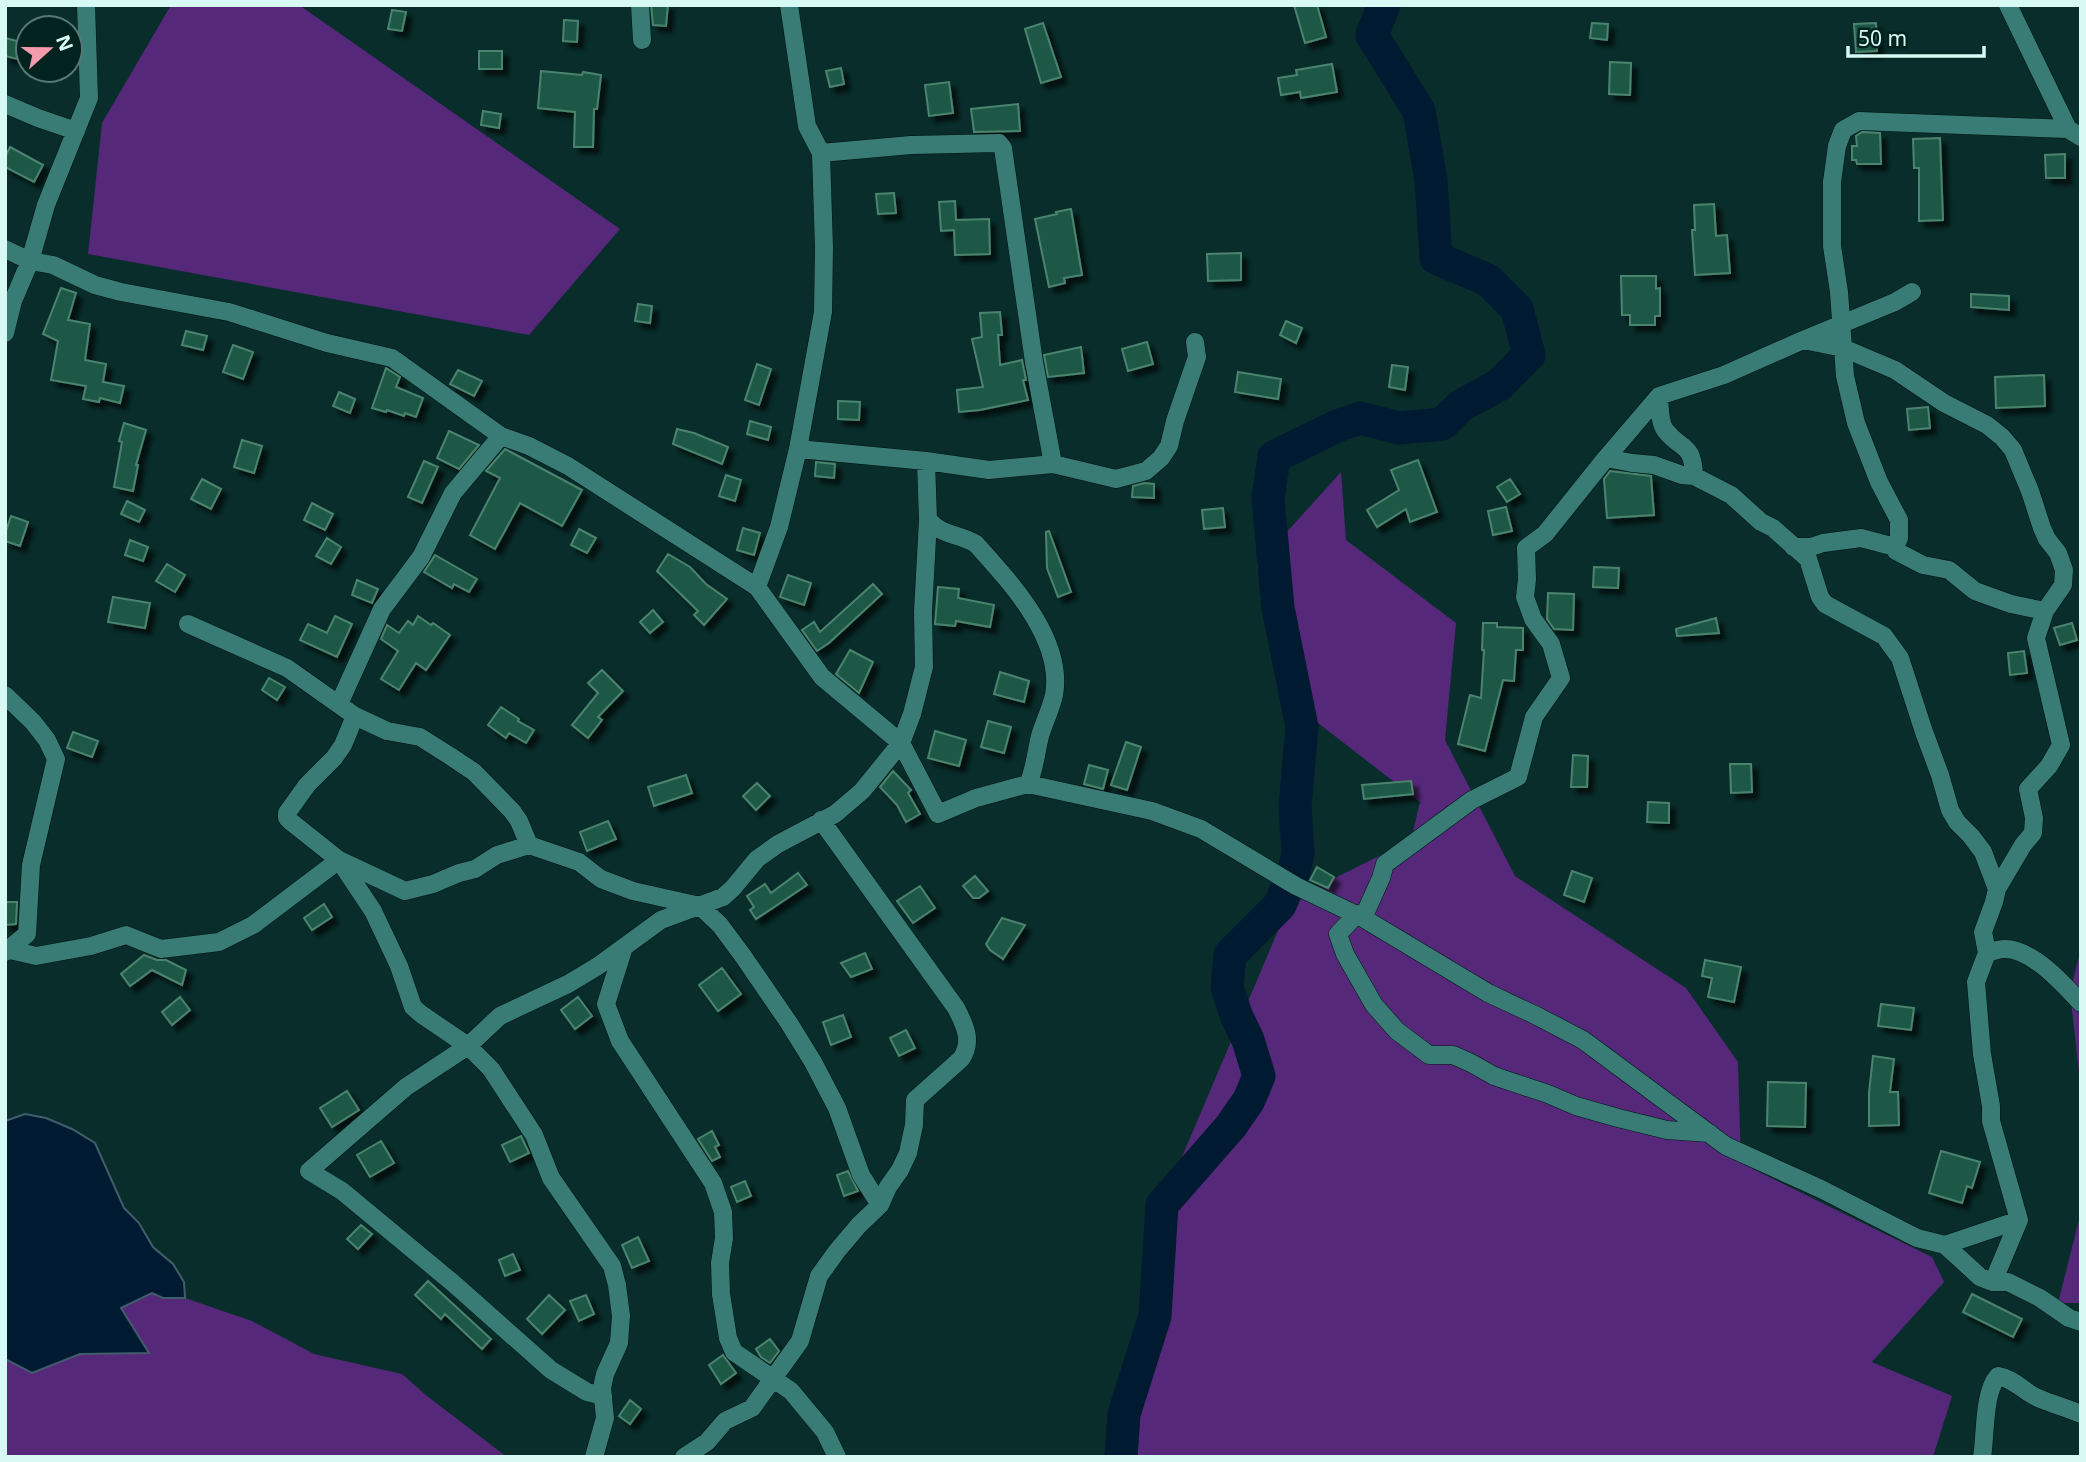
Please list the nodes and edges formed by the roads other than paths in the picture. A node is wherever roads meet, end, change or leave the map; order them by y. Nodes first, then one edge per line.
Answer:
1 (86, 5) edge
2 (640, 5) edge
3 (789, 5) edge
4 (2008, 5) edge
5 (642, 40) dead end
6 (5, 104) edge
7 (76, 131) junction
8 (2075, 133) edge
9 (821, 153) junction
10 (5, 249) edge
11 (30, 261) junction
12 (1912, 292) dead end
13 (1842, 322) junction
14 (5, 333) edge
15 (1803, 340) junction
16 (1195, 342) dead end
17 (1843, 348) junction
18 (1659, 396) junction
19 (501, 436) junction
20 (798, 449) junction
21 (1606, 458) junction
22 (926, 461) junction
23 (1053, 464) junction
24 (1694, 476) junction
25 (928, 520) junction
26 (1793, 547) junction
27 (1895, 547) junction
28 (757, 587) junction
29 (2045, 611) junction
30 (188, 624) dead end
31 (5, 695) edge
32 (339, 704) junction
33 (355, 716) junction
34 (901, 743) junction
35 (1028, 783) junction
36 (821, 820) junction
37 (529, 845) junction
38 (339, 860) junction
39 (1997, 889) junction
40 (700, 906) junction
41 (1360, 916) junction
42 (624, 947) junction
43 (8, 951) edge
44 (1987, 954) junction
45 (2081, 1003) edge
46 (468, 1046) junction
47 (1709, 1133) junction
48 (880, 1205) junction
49 (2019, 1220) junction
50 (1945, 1245) junction
51 (1993, 1282) junction
52 (2081, 1322) edge
53 (773, 1380) junction
54 (603, 1396) junction
55 (2081, 1414) edge
56 (594, 1456) edge
57 (684, 1457) edge
58 (836, 1457) edge
59 (1982, 1457) edge

1 - 7 street
2 - 5 street
3 - 9 street
4 - 8 street
6 - 7 street
7 - 11 street
8 - 13 street
9 - 20 street
9 - 23 street
10 - 11 street
11 - 14 street
11 - 19 street
12 - 13 street
13 - 15 street
13 - 17 street
15 - 17 street
15 - 18 street
16 - 23 street
17 - 27 street
17 - 29 street
18 - 21 street
18 - 24 street
19 - 28 street
19 - 32 street
20 - 22 street
20 - 28 street
21 - 24 street
21 - 41 street
22 - 23 street
22 - 25 street
24 - 26 street
25 - 34 street
25 - 35 street
26 - 27 street
26 - 39 street
27 - 29 street
28 - 34 street
29 - 39 street
30 - 32 street
31 - 43 street
32 - 33 street
33 - 37 street
33 - 38 street
34 - 35 street
34 - 36 street
35 - 41 street
36 - 40 street
36 - 48 street
37 - 38 street
37 - 40 street
38 - 43 street
38 - 46 street
39 - 44 street
40 - 42 street
40 - 48 street
41 - 47 street
41 - 47 street
42 - 46 street
42 - 53 street
44 - 45 street
44 - 49 street
46 - 54 street
46 - 54 street
47 - 50 street
48 - 53 street
49 - 50 street
49 - 51 street
50 - 51 street
51 - 52 street
53 - 57 street
53 - 58 street
54 - 56 street
55 - 59 street

